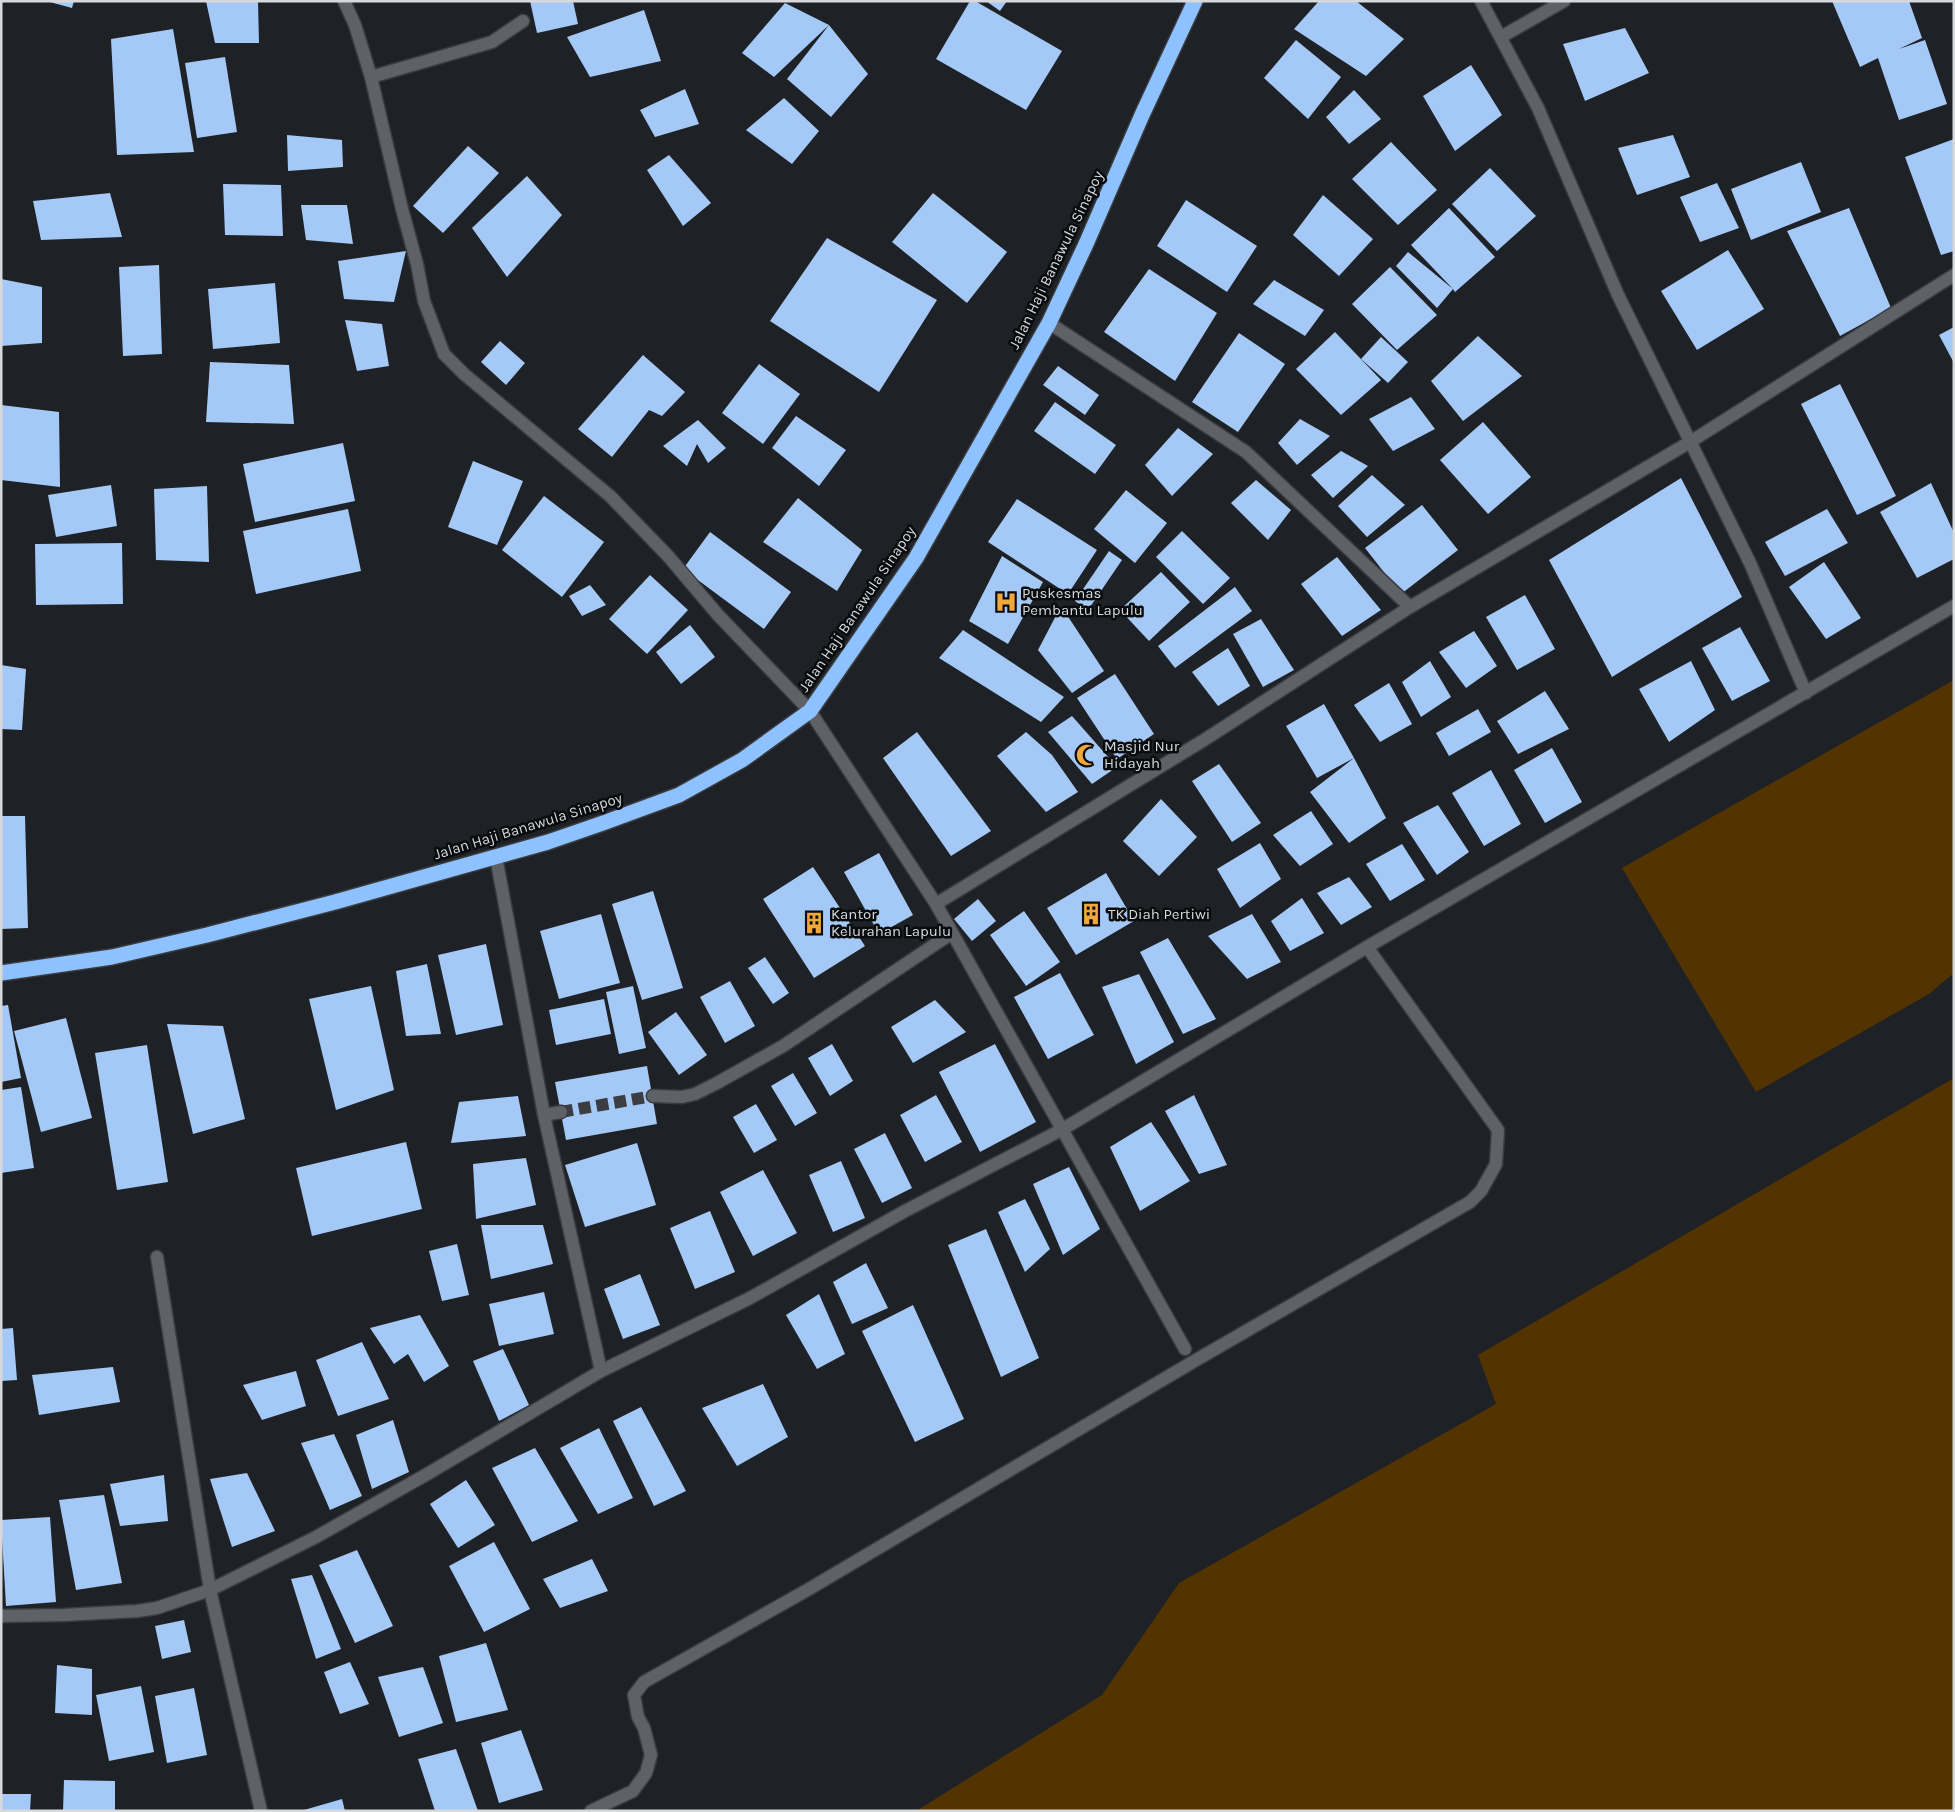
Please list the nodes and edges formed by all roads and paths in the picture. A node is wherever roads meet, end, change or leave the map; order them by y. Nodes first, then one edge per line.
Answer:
1 (344, 1) edge
2 (1195, 1) edge
3 (1482, 1) edge
4 (1564, 1) edge
5 (523, 21) dead end
6 (1501, 37) junction
7 (371, 77) junction
8 (1954, 275) edge
9 (1048, 323) junction
10 (1690, 442) junction
11 (1954, 606) edge
12 (1410, 607) junction
13 (1806, 693) junction
14 (810, 711) junction
15 (496, 857) junction
16 (936, 904) junction
17 (952, 933) junction
18 (1367, 947) junction
19 (1, 973) edge
20 (652, 1096) tunnel mouth
21 (561, 1112) tunnel mouth
22 (544, 1115) junction
23 (1063, 1128) junction
24 (157, 1257) dead end
25 (1185, 1348) dead end
26 (601, 1371) junction
27 (210, 1590) junction
28 (1, 1616) edge
29 (261, 1811) edge
30 (591, 1811) edge

1 - 7 street
2 - 9 highway, Jalan Haji Banawula Sinapoy
3 - 6 street
4 - 6 street
5 - 7 street
6 - 10 street
7 - 14 street
8 - 10 street
9 - 12 street
9 - 14 highway, Jalan Haji Banawula Sinapoy
10 - 12 street
10 - 13 street
11 - 13 street
12 - 16 street
13 - 18 street
14 - 15 highway, Jalan Haji Banawula Sinapoy
14 - 16 street
15 - 19 highway, Jalan Haji Banawula Sinapoy
15 - 22 street
16 - 17 street
17 - 20 street
17 - 23 street
18 - 23 street
18 - 30 street
21 - 22 street
22 - 26 street
23 - 25 street
23 - 26 street
24 - 27 street
26 - 27 street
27 - 28 street
27 - 29 street

